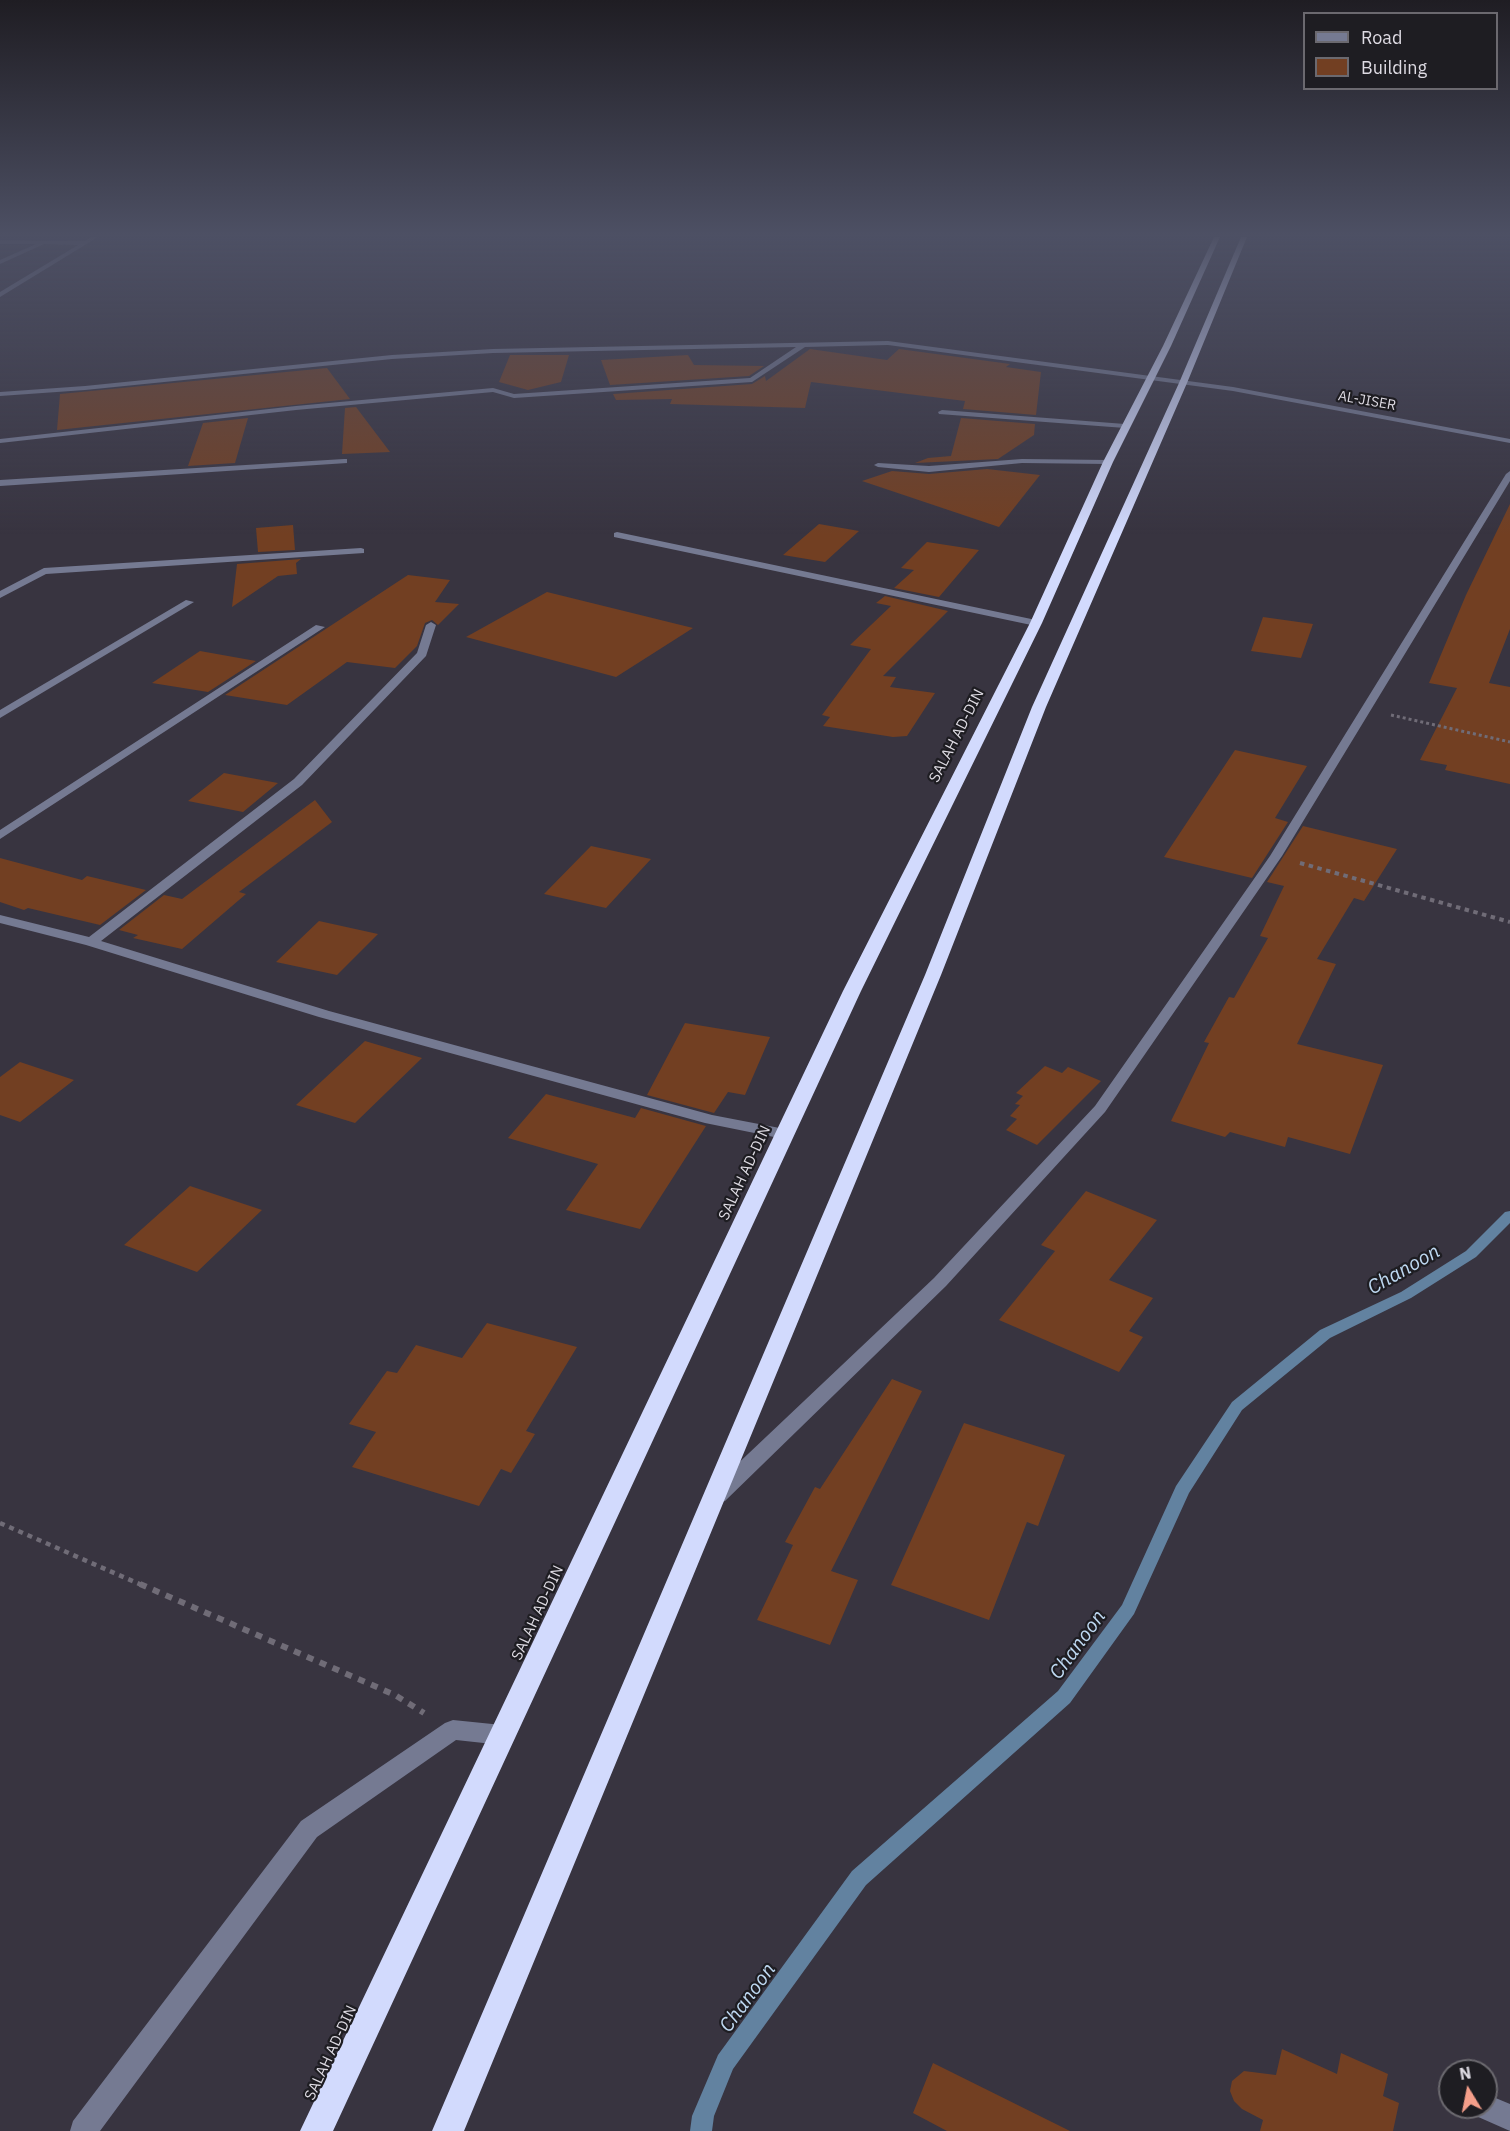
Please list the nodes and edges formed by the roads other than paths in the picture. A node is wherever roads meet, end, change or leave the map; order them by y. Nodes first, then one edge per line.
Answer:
1 (1171, 336) edge
2 (1202, 336) edge
3 (803, 345) junction
4 (1148, 379) junction
5 (1183, 383) junction
6 (0, 394) edge
7 (942, 412) dead end
8 (1125, 426) junction
9 (0, 441) edge
10 (1510, 441) edge
11 (344, 461) dead end
12 (1108, 462) junction
13 (878, 465) dead end
14 (1510, 474) edge
15 (0, 483) edge
16 (617, 535) dead end
17 (361, 551) dead end
18 (0, 595) edge
19 (189, 602) dead end
20 (1036, 623) junction
21 (430, 625) dead end
22 (320, 627) dead end
23 (0, 715) edge
24 (0, 835) edge
25 (0, 918) edge
26 (91, 942) junction
27 (784, 1134) junction
28 (712, 1500) junction
29 (502, 1735) junction
30 (83, 2131) edge
31 (316, 2131) edge
32 (448, 2131) edge

1 - 4 highway, SALAH AD-DIN
2 - 5 highway
3 - 4 street, AL-JISER
3 - 6 street, AL-JISER
3 - 9 street
4 - 5 street, AL-JISER
4 - 8 highway, SALAH AD-DIN
5 - 10 street, AL-JISER
5 - 28 highway
7 - 8 street
8 - 12 highway, SALAH AD-DIN
11 - 15 street
12 - 13 street
12 - 20 highway, SALAH AD-DIN
14 - 28 street
16 - 20 street
17 - 18 street
19 - 23 street
20 - 27 highway, SALAH AD-DIN
21 - 26 street
22 - 24 street
25 - 26 street
26 - 27 street
27 - 29 highway, SALAH AD-DIN
28 - 32 highway
29 - 30 street
29 - 31 highway, SALAH AD-DIN

